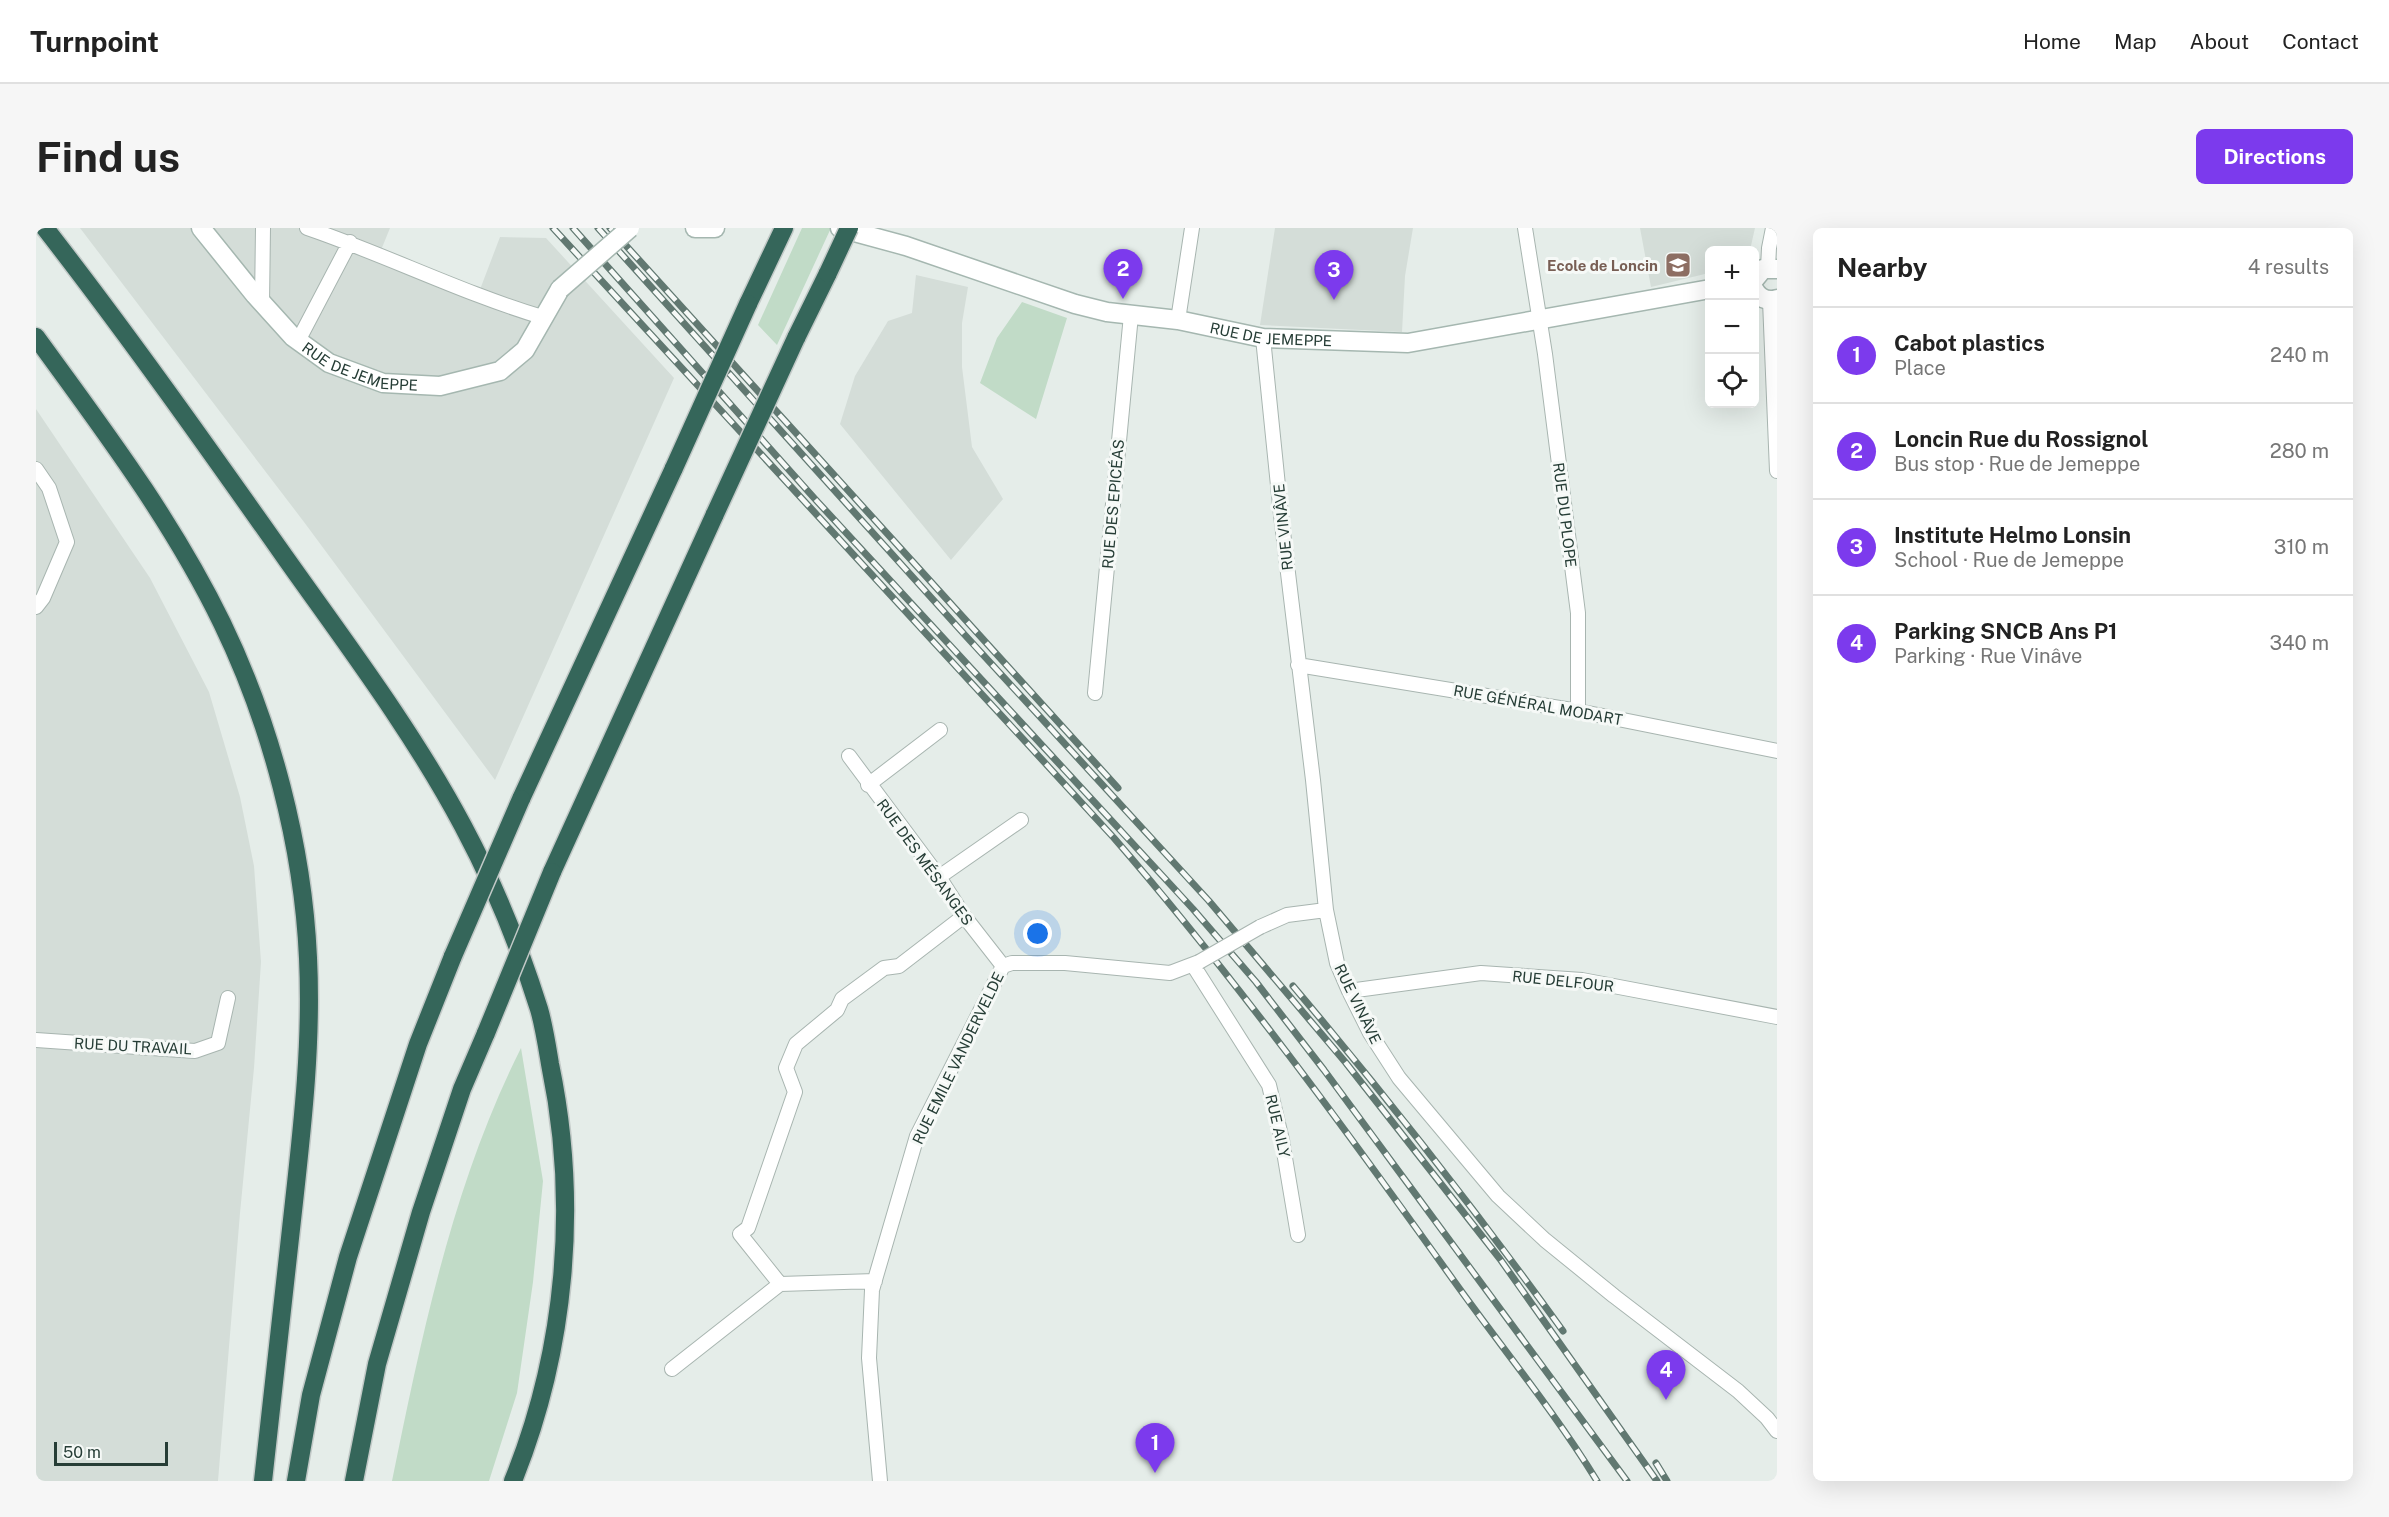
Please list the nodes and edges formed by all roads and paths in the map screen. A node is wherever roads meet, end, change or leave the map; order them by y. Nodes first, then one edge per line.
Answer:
1 (45, 228) edge
2 (201, 228) edge
3 (263, 228) edge
4 (307, 228) edge
5 (630, 228) edge
6 (695, 228) edge
7 (715, 228) edge
8 (784, 228) edge
9 (840, 228) edge
10 (849, 228) edge
11 (1192, 228) edge
12 (1525, 228) edge
13 (1773, 228) edge
14 (350, 242) junction
15 (1766, 272) edge
16 (1705, 291) edge
17 (1759, 295) edge
18 (1774, 300) edge
19 (262, 304) junction
20 (1131, 315) junction
21 (542, 317) junction
22 (1178, 320) junction
23 (1538, 320) junction
24 (36, 337) edge
25 (1263, 338) junction
26 (298, 341) junction
27 (36, 469) edge
28 (1777, 471) edge
29 (36, 607) edge
30 (1298, 665) junction
31 (1095, 693) dead end
32 (1578, 711) junction
33 (940, 730) dead end
34 (1777, 752) edge
35 (849, 756) dead end
36 (868, 785) junction
37 (1021, 820) dead end
38 (939, 877) junction
39 (1326, 910) junction
40 (964, 916) junction
41 (1196, 964) junction
42 (1003, 966) junction
43 (1348, 991) junction
44 (228, 998) dead end
45 (1777, 1017) edge
46 (36, 1040) edge
47 (1298, 1235) dead end
48 (875, 1281) junction
49 (780, 1284) junction
50 (672, 1370) dead end
51 (1777, 1431) edge
52 (877, 1478) edge
53 (262, 1481) edge
54 (296, 1481) edge
55 (354, 1481) edge
56 (513, 1481) edge

1 - 56 highway
2 - 19 street, RUE DE JEMEPPE
3 - 19 street
4 - 14 street
5 - 21 street, RUE DE JEMEPPE, bridge
6 - 7 street
8 - 54 highway, bridge
9 - 20 street, RUE DE JEMEPPE
10 - 55 highway, bridge
11 - 22 street
12 - 23 street, RUE DU PLOPE
13 - 15 street
14 - 21 street
14 - 26 street
16 - 23 street, RUE DE JEMEPPE
17 - 18 street
18 - 28 street
19 - 26 street, RUE DE JEMEPPE
20 - 22 street, RUE DE JEMEPPE
20 - 31 street, RUE DES EPICÉAS
21 - 26 street, RUE DE JEMEPPE
22 - 25 street, RUE DE JEMEPPE
23 - 25 street, RUE DE JEMEPPE
23 - 32 street, RUE DU PLOPE
24 - 53 highway
25 - 30 street, RUE VINÂVE
27 - 29 street
30 - 32 street, RUE GÉNÉRAL MODART
30 - 39 street, RUE VINÂVE
32 - 34 street, RUE GÉNÉRAL MODART
33 - 36 street
35 - 36 street, RUE DES MÉSANGES
36 - 38 street, RUE DES MÉSANGES
37 - 38 street
38 - 40 street, RUE DES MÉSANGES
39 - 41 street, RUE EMILE VANDERVELDE, bridge
39 - 43 street, RUE VINÂVE
40 - 42 street, RUE DES MÉSANGES
40 - 49 street
41 - 42 street, RUE EMILE VANDERVELDE
41 - 47 street, RUE AILY
42 - 48 street, RUE EMILE VANDERVELDE
43 - 45 street, RUE DELFOUR
43 - 51 street, RUE VINÂVE
44 - 46 street, RUE DU TRAVAIL
48 - 49 street
48 - 52 street, RUE EMILE VANDERVELDE
49 - 50 street

